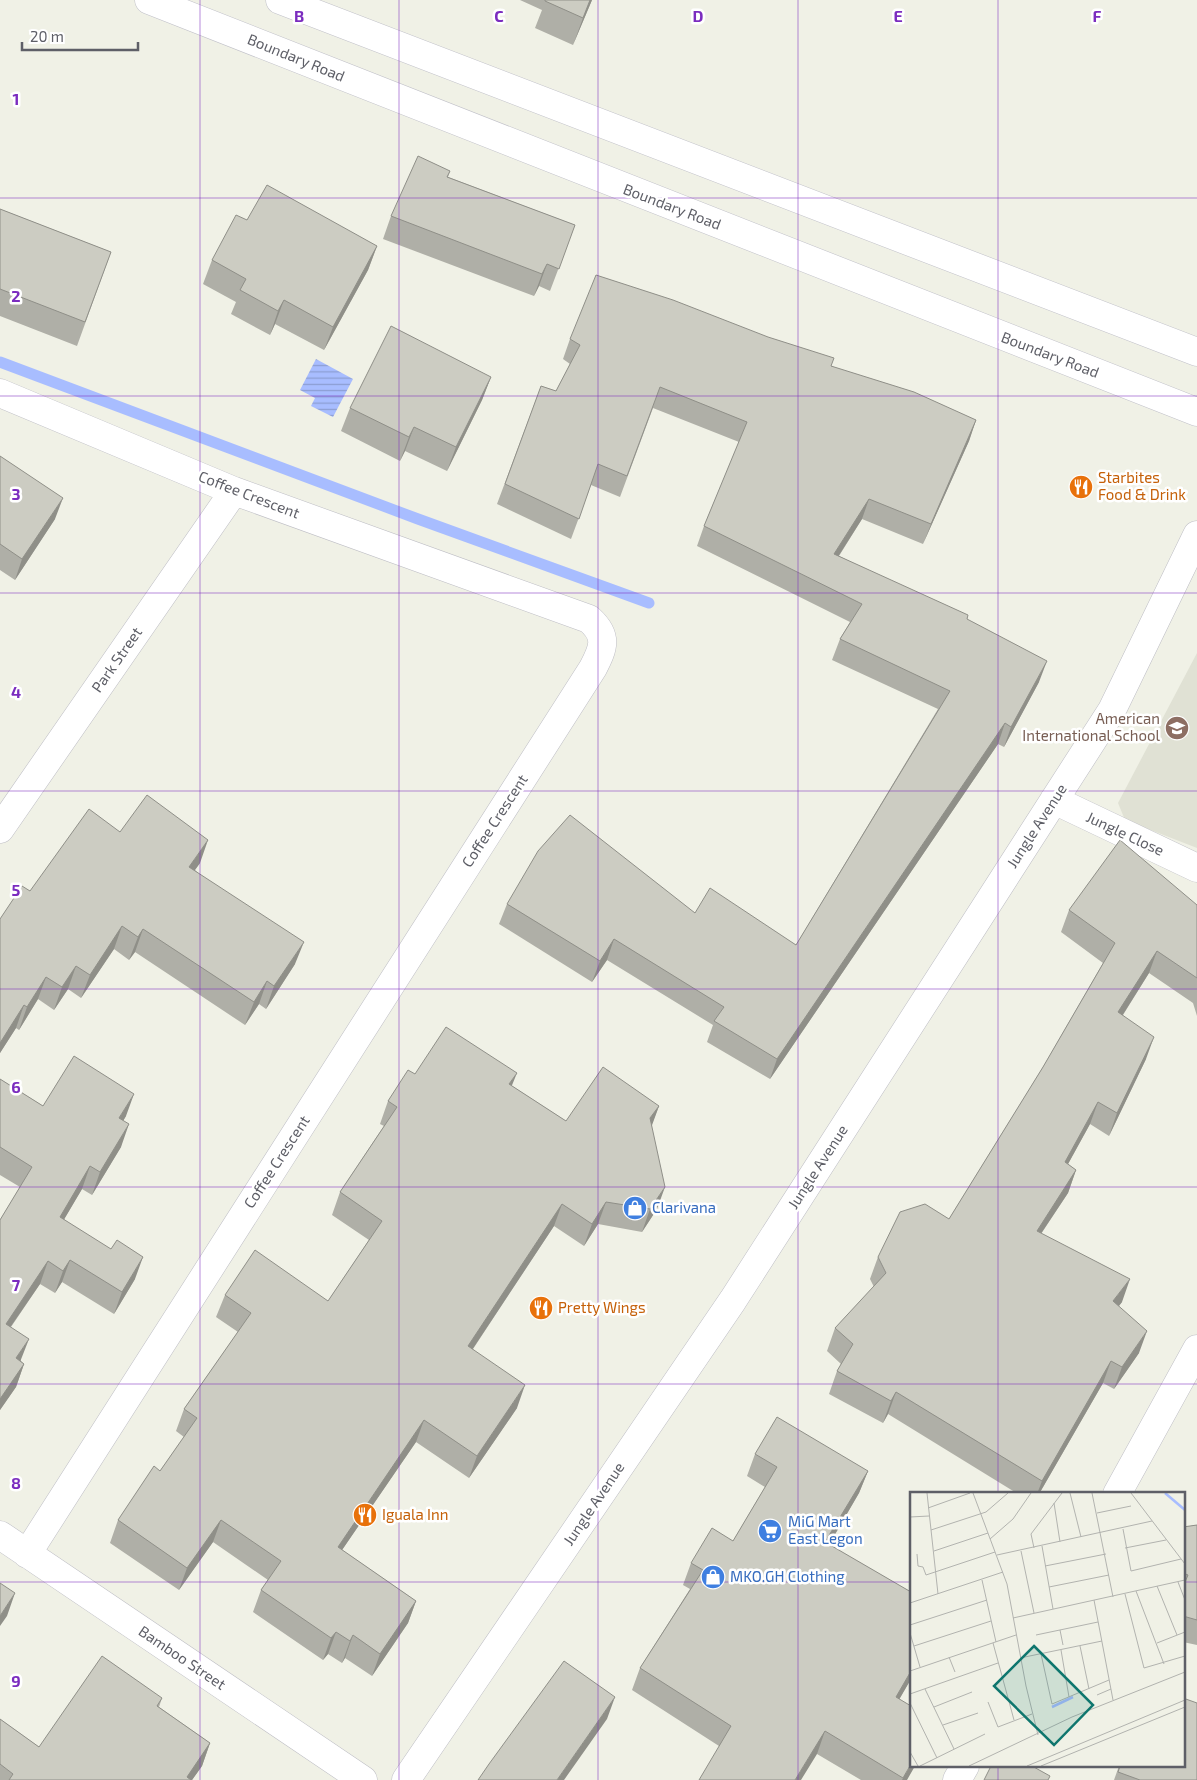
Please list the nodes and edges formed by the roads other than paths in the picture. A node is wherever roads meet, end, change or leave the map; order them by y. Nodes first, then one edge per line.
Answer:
1 (149, 0) edge
2 (280, 0) edge
3 (1197, 352) edge
4 (0, 393) edge
5 (1197, 412) edge
6 (234, 491) junction
7 (1197, 535) edge
8 (1054, 800) junction
9 (0, 829) edge
10 (1197, 868) edge
11 (1197, 1349) edge
12 (1117, 1492) edge
13 (0, 1535) edge
14 (27, 1554) junction
15 (964, 1768) edge
16 (363, 1780) edge
17 (406, 1780) edge
18 (957, 1780) edge

1 - 5 street, Boundary Road
2 - 3 street
4 - 6 street, Coffee Crescent
6 - 9 street, Park Street
6 - 14 street, Coffee Crescent
7 - 8 street, Jungle Avenue
8 - 10 street, Jungle Close
8 - 17 street, Jungle Avenue
11 - 12 street
13 - 14 street, Bamboo Street
14 - 16 street, Bamboo Street
15 - 18 street

